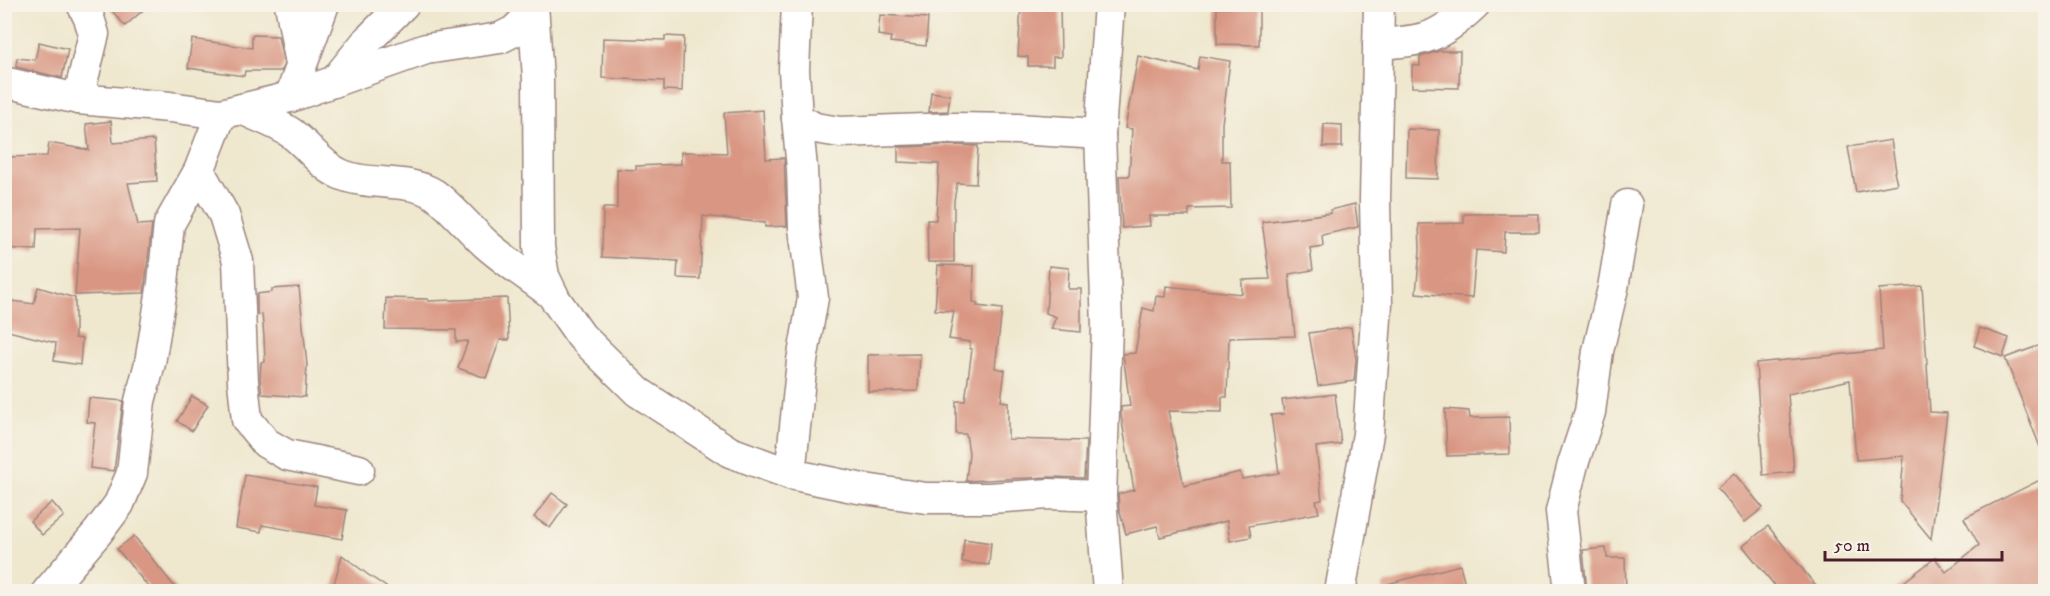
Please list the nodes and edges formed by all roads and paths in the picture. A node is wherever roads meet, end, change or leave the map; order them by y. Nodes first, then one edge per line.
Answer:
1 (82, 4) edge
2 (290, 4) edge
3 (324, 4) edge
4 (404, 4) edge
5 (533, 4) edge
6 (797, 4) edge
7 (1109, 4) edge
8 (1379, 4) edge
9 (1475, 4) edge
10 (1378, 44) junction
11 (301, 64) junction
12 (4, 82) edge
13 (334, 82) junction
14 (290, 97) junction
15 (78, 99) junction
16 (231, 111) junction
17 (797, 118) junction
18 (1100, 134) junction
19 (199, 171) junction
20 (1627, 205) dead end
21 (553, 294) junction
22 (359, 470) dead end
23 (790, 474) junction
24 (1101, 495) junction
25 (47, 591) edge
26 (1108, 591) edge
27 (1340, 591) edge
28 (1570, 591) edge

1 - 15 street
2 - 11 street
3 - 11 street
4 - 13 street
5 - 13 street
5 - 21 street
6 - 17 street
7 - 18 street
8 - 10 street
9 - 10 street
10 - 27 street
11 - 14 street
12 - 15 street
13 - 14 street
14 - 16 street
15 - 16 street
16 - 19 street
16 - 21 street
17 - 18 street
17 - 23 street
18 - 24 street
19 - 22 street
19 - 25 street
20 - 28 street
21 - 23 street
23 - 24 street
24 - 26 street

